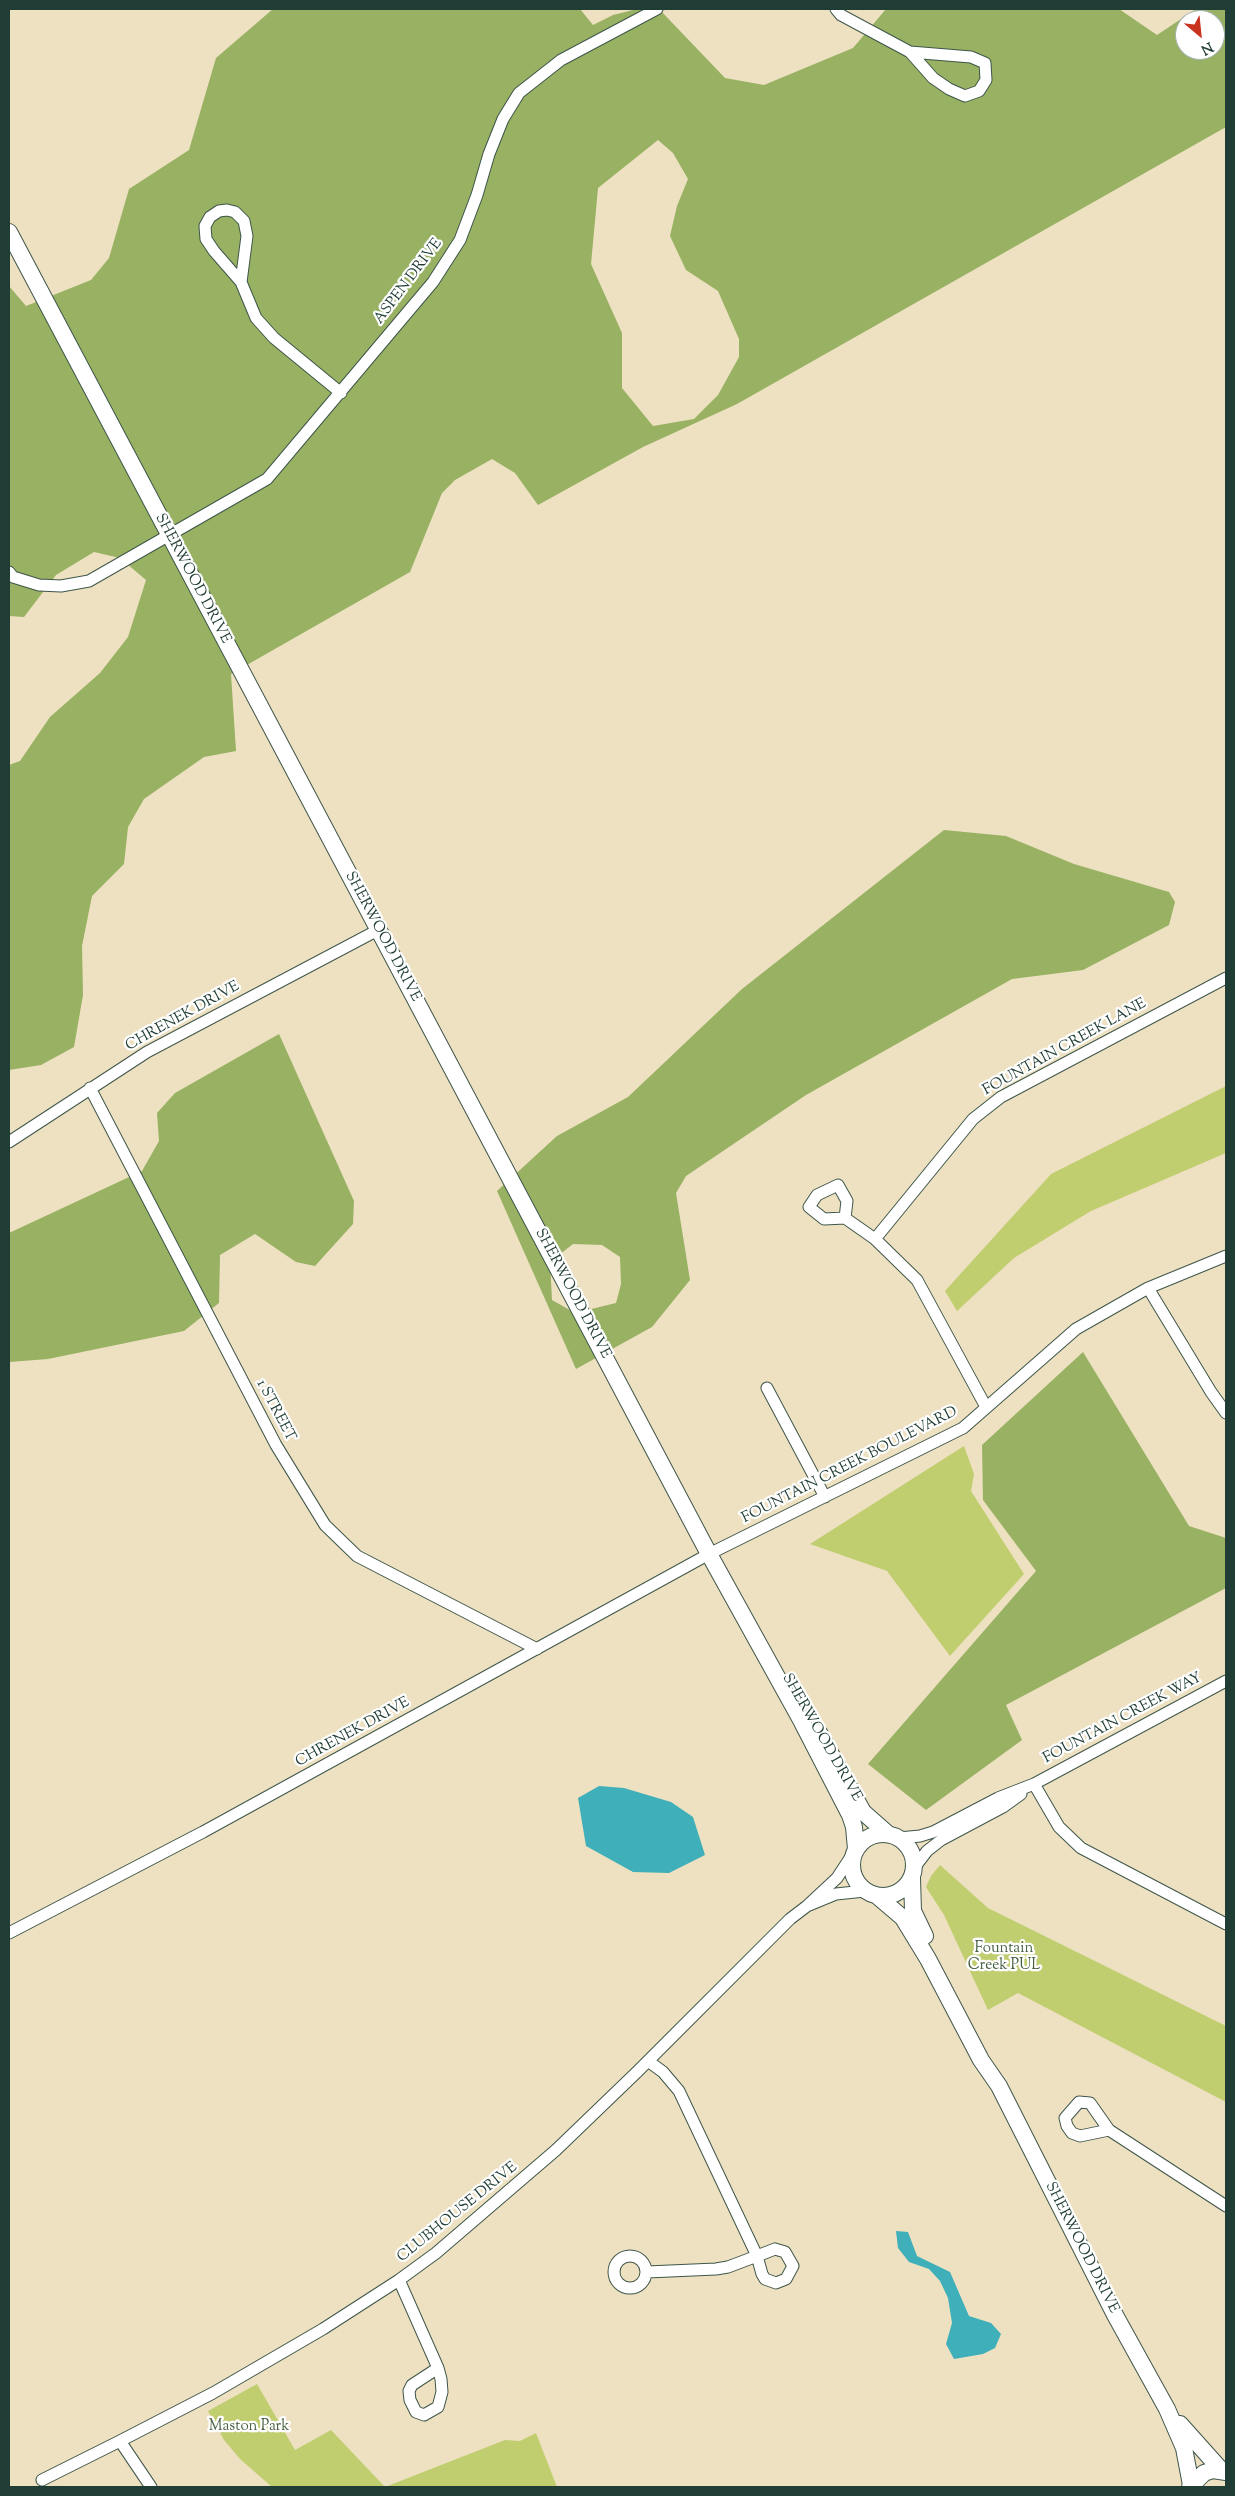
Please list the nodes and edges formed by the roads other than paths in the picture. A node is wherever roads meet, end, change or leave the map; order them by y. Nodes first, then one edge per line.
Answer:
1 (657, 9) edge
2 (836, 9) edge
3 (910, 52) junction
4 (9, 232) edge
5 (241, 282) junction
6 (342, 393) junction
7 (170, 536) junction
8 (9, 572) edge
9 (378, 930) junction
10 (1226, 978) edge
11 (90, 1088) junction
12 (9, 1142) edge
13 (845, 1218) dead end
14 (874, 1239) junction
15 (1226, 1256) edge
16 (1148, 1288) junction
17 (767, 1388) dead end
18 (986, 1407) junction
19 (1226, 1413) edge
20 (824, 1497) junction
21 (709, 1554) junction
22 (755, 1641) junction
23 (537, 1649) junction
24 (1226, 1682) edge
25 (1034, 1784) junction
26 (894, 1836) junction
27 (856, 1849) junction
28 (913, 1873) junction
29 (870, 1893) junction
30 (807, 1906) junction
31 (1226, 1924) edge
32 (9, 1933) edge
33 (648, 2061) junction
34 (998, 2086) junction
35 (1109, 2130) dead end
36 (1226, 2206) edge
37 (647, 2272) dead end
38 (398, 2280) junction
39 (438, 2368) dead end
40 (1167, 2409) junction
41 (120, 2441) junction
42 (1224, 2471) edge
43 (42, 2480) dead end
44 (1190, 2486) edge
45 (151, 2487) edge

1 - 6 street, ASPEN DRIVE
2 - 3 street
3 - 3 street
4 - 7 street, SHERWOOD DRIVE
5 - 5 street
5 - 6 street
6 - 7 street, ASPEN DRIVE
7 - 8 street, ASPEN DRIVE
7 - 9 street, SHERWOOD DRIVE
9 - 11 street, CHRENEK DRIVE
9 - 21 street, SHERWOOD DRIVE
10 - 14 street, FOUNTAIN CREEK LANE
11 - 12 street, CHRENEK DRIVE
11 - 23 street, 1 STREET
13 - 14 street
14 - 18 street
15 - 16 street, FOUNTAIN CREEK BOULEVARD
16 - 18 street, FOUNTAIN CREEK BOULEVARD
16 - 19 street
17 - 20 street
18 - 20 street, FOUNTAIN CREEK BOULEVARD
20 - 21 street, FOUNTAIN CREEK BOULEVARD
21 - 22 street, SHERWOOD DRIVE
21 - 23 street, CHRENEK DRIVE
22 - 26 street, SHERWOOD DRIVE
22 - 27 street, SHERWOOD DRIVE
23 - 32 street, CHRENEK DRIVE
24 - 25 street, FOUNTAIN CREEK WAY
25 - 26 street, FOUNTAIN CREEK WAY
25 - 28 street, FOUNTAIN CREEK WAY
25 - 31 street
26 - 27 street
26 - 28 street
27 - 29 street
27 - 30 street, CLUBHOUSE DRIVE
28 - 29 street
28 - 34 street, SHERWOOD DRIVE
29 - 30 street, CLUBHOUSE DRIVE
29 - 34 street, SHERWOOD DRIVE
30 - 33 street, CLUBHOUSE DRIVE
33 - 37 street
33 - 38 street, CLUBHOUSE DRIVE
34 - 40 street, SHERWOOD DRIVE
35 - 36 street
38 - 39 street
38 - 41 street, CLUBHOUSE DRIVE
40 - 42 street, SHERWOOD DRIVE
40 - 44 street, SHERWOOD DRIVE
41 - 43 street, CLUBHOUSE DRIVE
41 - 45 street
42 - 44 street

